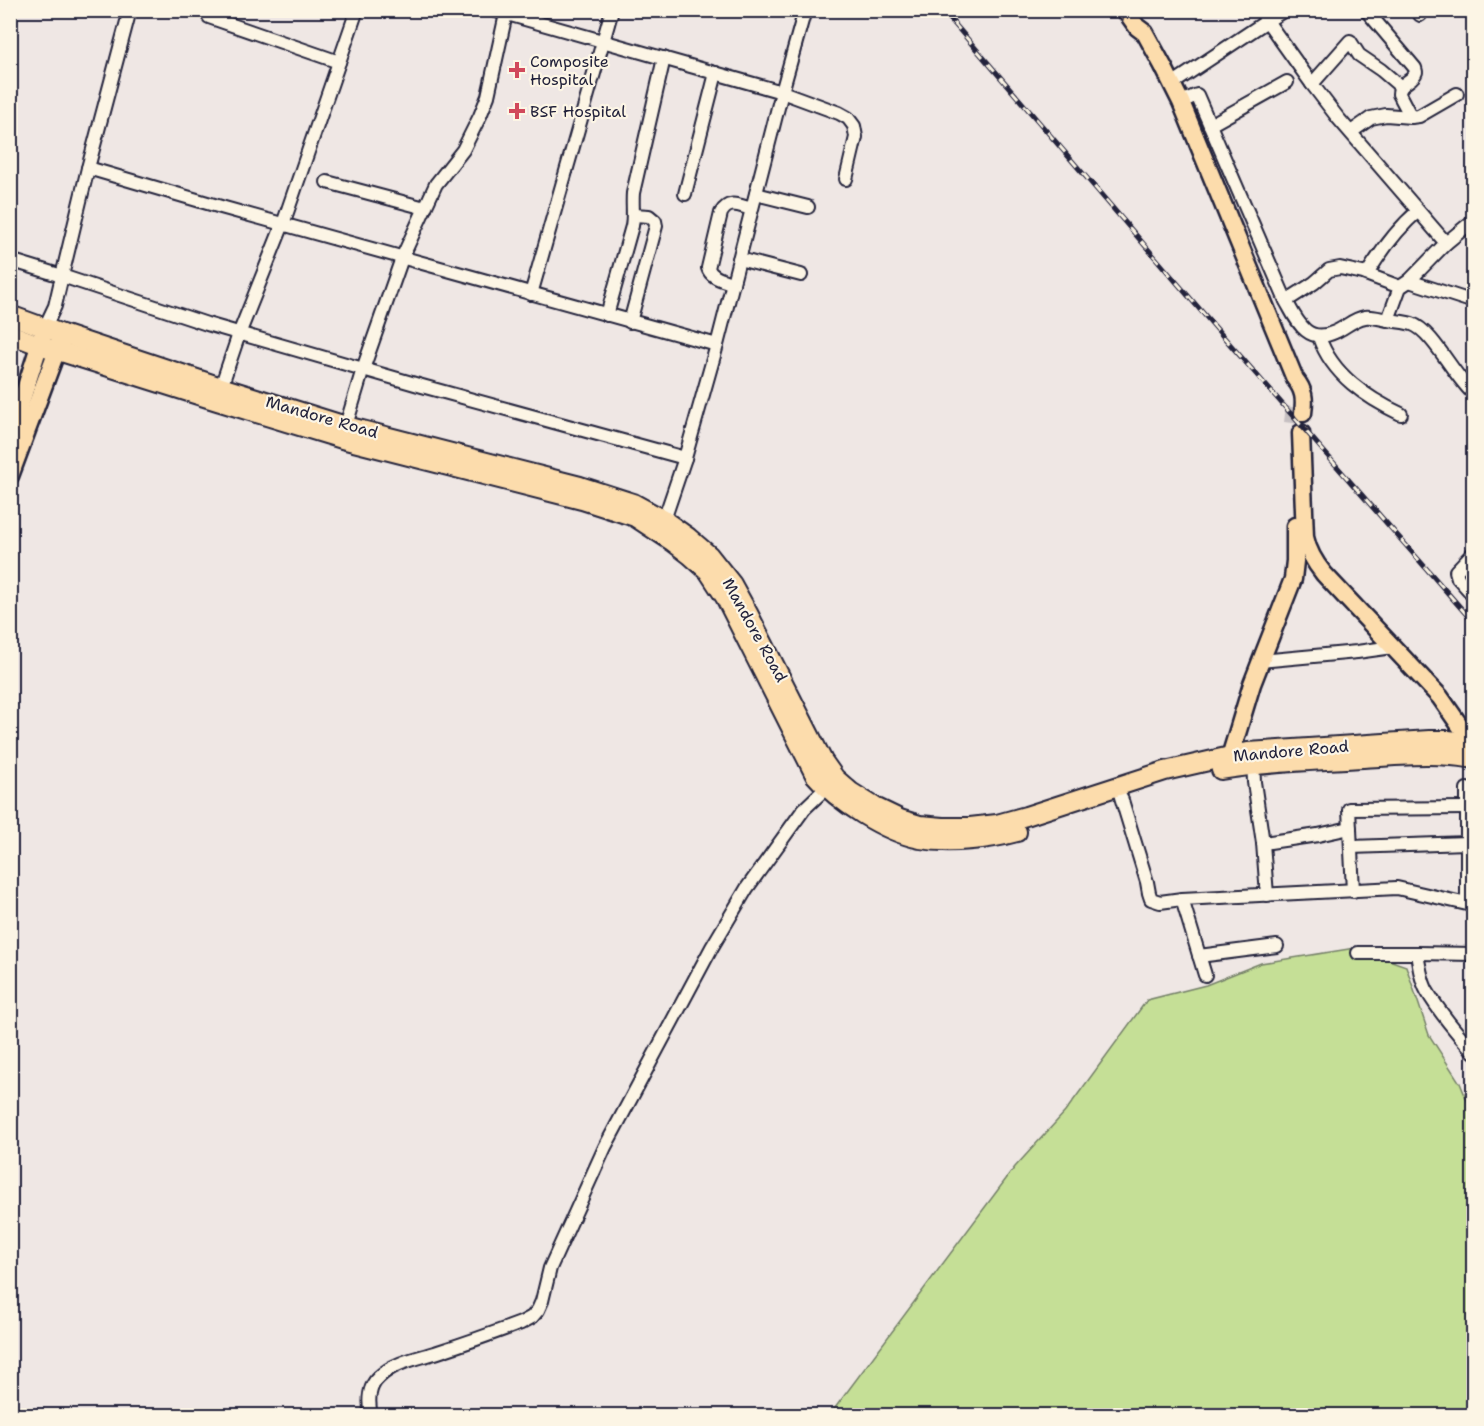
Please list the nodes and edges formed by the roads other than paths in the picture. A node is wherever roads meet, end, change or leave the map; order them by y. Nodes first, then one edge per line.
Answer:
1 (130, 10) edge
2 (357, 10) edge
3 (493, 10) edge
4 (612, 10) edge
5 (805, 10) edge
6 (1125, 10) edge
7 (1140, 10) edge
8 (1285, 10) edge
9 (1366, 10) edge
10 (506, 14) junction
11 (1264, 16) edge
12 (209, 17) dead end
13 (1145, 33) junction
14 (603, 41) junction
15 (664, 58) junction
16 (339, 62) junction
17 (716, 73) junction
18 (1287, 82) dead end
19 (1172, 84) junction
20 (1312, 84) junction
21 (1401, 87) junction
22 (782, 92) junction
23 (1457, 93) dead end
24 (1180, 102) junction
25 (1411, 117) junction
26 (1210, 125) junction
27 (1351, 132) junction
28 (88, 168) junction
29 (846, 179) dead end
30 (327, 182) dead end
31 (685, 194) dead end
32 (756, 194) junction
33 (425, 207) junction
34 (808, 207) dead end
35 (752, 209) junction
36 (1418, 211) junction
37 (634, 215) junction
38 (1473, 220) edge
39 (283, 224) junction
40 (1446, 243) junction
41 (402, 258) junction
42 (739, 259) junction
43 (10, 260) edge
44 (1366, 274) junction
45 (801, 275) dead end
46 (62, 276) junction
47 (733, 284) junction
48 (1404, 284) junction
49 (531, 294) junction
50 (1286, 300) junction
51 (1473, 302) edge
52 (55, 306) junction
53 (10, 315) edge
54 (607, 315) junction
55 (1388, 320) junction
56 (630, 322) junction
57 (10, 334) edge
58 (239, 334) junction
59 (1319, 337) junction
60 (51, 339) junction
61 (717, 345) junction
62 (363, 369) junction
63 (219, 394) junction
64 (1473, 394) edge
65 (16, 405) edge
66 (1401, 414) dead end
67 (1298, 419) junction
68 (344, 433) junction
69 (10, 436) edge
70 (685, 458) junction
71 (10, 476) edge
72 (664, 520) junction
73 (1473, 552) edge
74 (1473, 596) edge
75 (1393, 647) junction
76 (1260, 661) junction
77 (1473, 748) edge
78 (1253, 758) junction
79 (1230, 763) junction
80 (826, 788) junction
81 (1467, 789) dead end
82 (1121, 797) junction
83 (1466, 808) junction
84 (1350, 828) junction
85 (1263, 843) junction
86 (1467, 843) junction
87 (1351, 847) junction
88 (1353, 891) junction
89 (1268, 895) junction
90 (1182, 899) junction
91 (1470, 905) edge
92 (1277, 946) dead end
93 (1358, 953) dead end
94 (1417, 953) junction
95 (1473, 954) edge
96 (1199, 956) junction
97 (1205, 975) dead end
98 (1473, 1052) edge
99 (371, 1416) edge

1 - 28 street
2 - 16 street
3 - 10 street
4 - 14 street
5 - 22 street
6 - 13 main road
7 - 13 main road
8 - 11 street
9 - 21 street
10 - 14 street
10 - 33 street
11 - 19 street
11 - 20 street
12 - 16 street
13 - 19 main road
14 - 15 street
14 - 49 street
15 - 17 street
15 - 37 street
16 - 39 street
17 - 22 street
17 - 31 street
18 - 26 street
19 - 24 main road
20 - 21 street
20 - 27 street
21 - 25 street
22 - 29 street
22 - 32 street
23 - 25 street
24 - 26 street
24 - 67 main road
25 - 27 street
26 - 50 street
27 - 36 street
28 - 39 street
28 - 46 street
30 - 33 street
32 - 34 street
32 - 35 street
33 - 41 street
35 - 42 street
35 - 47 street
36 - 40 street
36 - 44 street
37 - 54 street
37 - 56 street
38 - 40 street
39 - 41 street
39 - 58 street
40 - 48 street
41 - 49 street
41 - 62 street
42 - 45 street
42 - 47 street
43 - 46 street
44 - 48 street
44 - 50 street
46 - 52 street
46 - 58 street
47 - 61 street
48 - 51 street
48 - 55 street
49 - 54 street
50 - 59 street
52 - 60 street
52 - 60 street
53 - 60 highway, Mandore Road
54 - 56 street
55 - 59 street
55 - 64 street
56 - 61 street
57 - 60 highway, Mandore Road
58 - 62 street
58 - 63 street
59 - 66 street
60 - 63 highway, Mandore Road
60 - 65 main road
60 - 71 main road
61 - 70 street
62 - 68 street
62 - 70 street
63 - 68 highway, Mandore Road
65 - 69 main road
67 - 75 main road
67 - 76 main road
68 - 72 highway, Mandore Road
68 - 80 highway, Mandore Road
70 - 72 street
72 - 79 highway, Mandore Road
73 - 74 street
75 - 76 street
75 - 77 main road
76 - 79 main road
77 - 78 highway, Mandore Road
78 - 79 highway, Mandore Road
78 - 85 street
79 - 82 highway, Mandore Road
80 - 82 highway, Mandore Road
80 - 99 street
81 - 83 street
82 - 90 street
83 - 84 street
83 - 86 street
84 - 85 street
84 - 87 street
85 - 89 street
86 - 87 street
86 - 91 street
87 - 88 street
88 - 89 street
88 - 91 street
89 - 90 street
90 - 96 street
92 - 96 street
93 - 94 street
94 - 95 street
94 - 98 street
96 - 97 street

